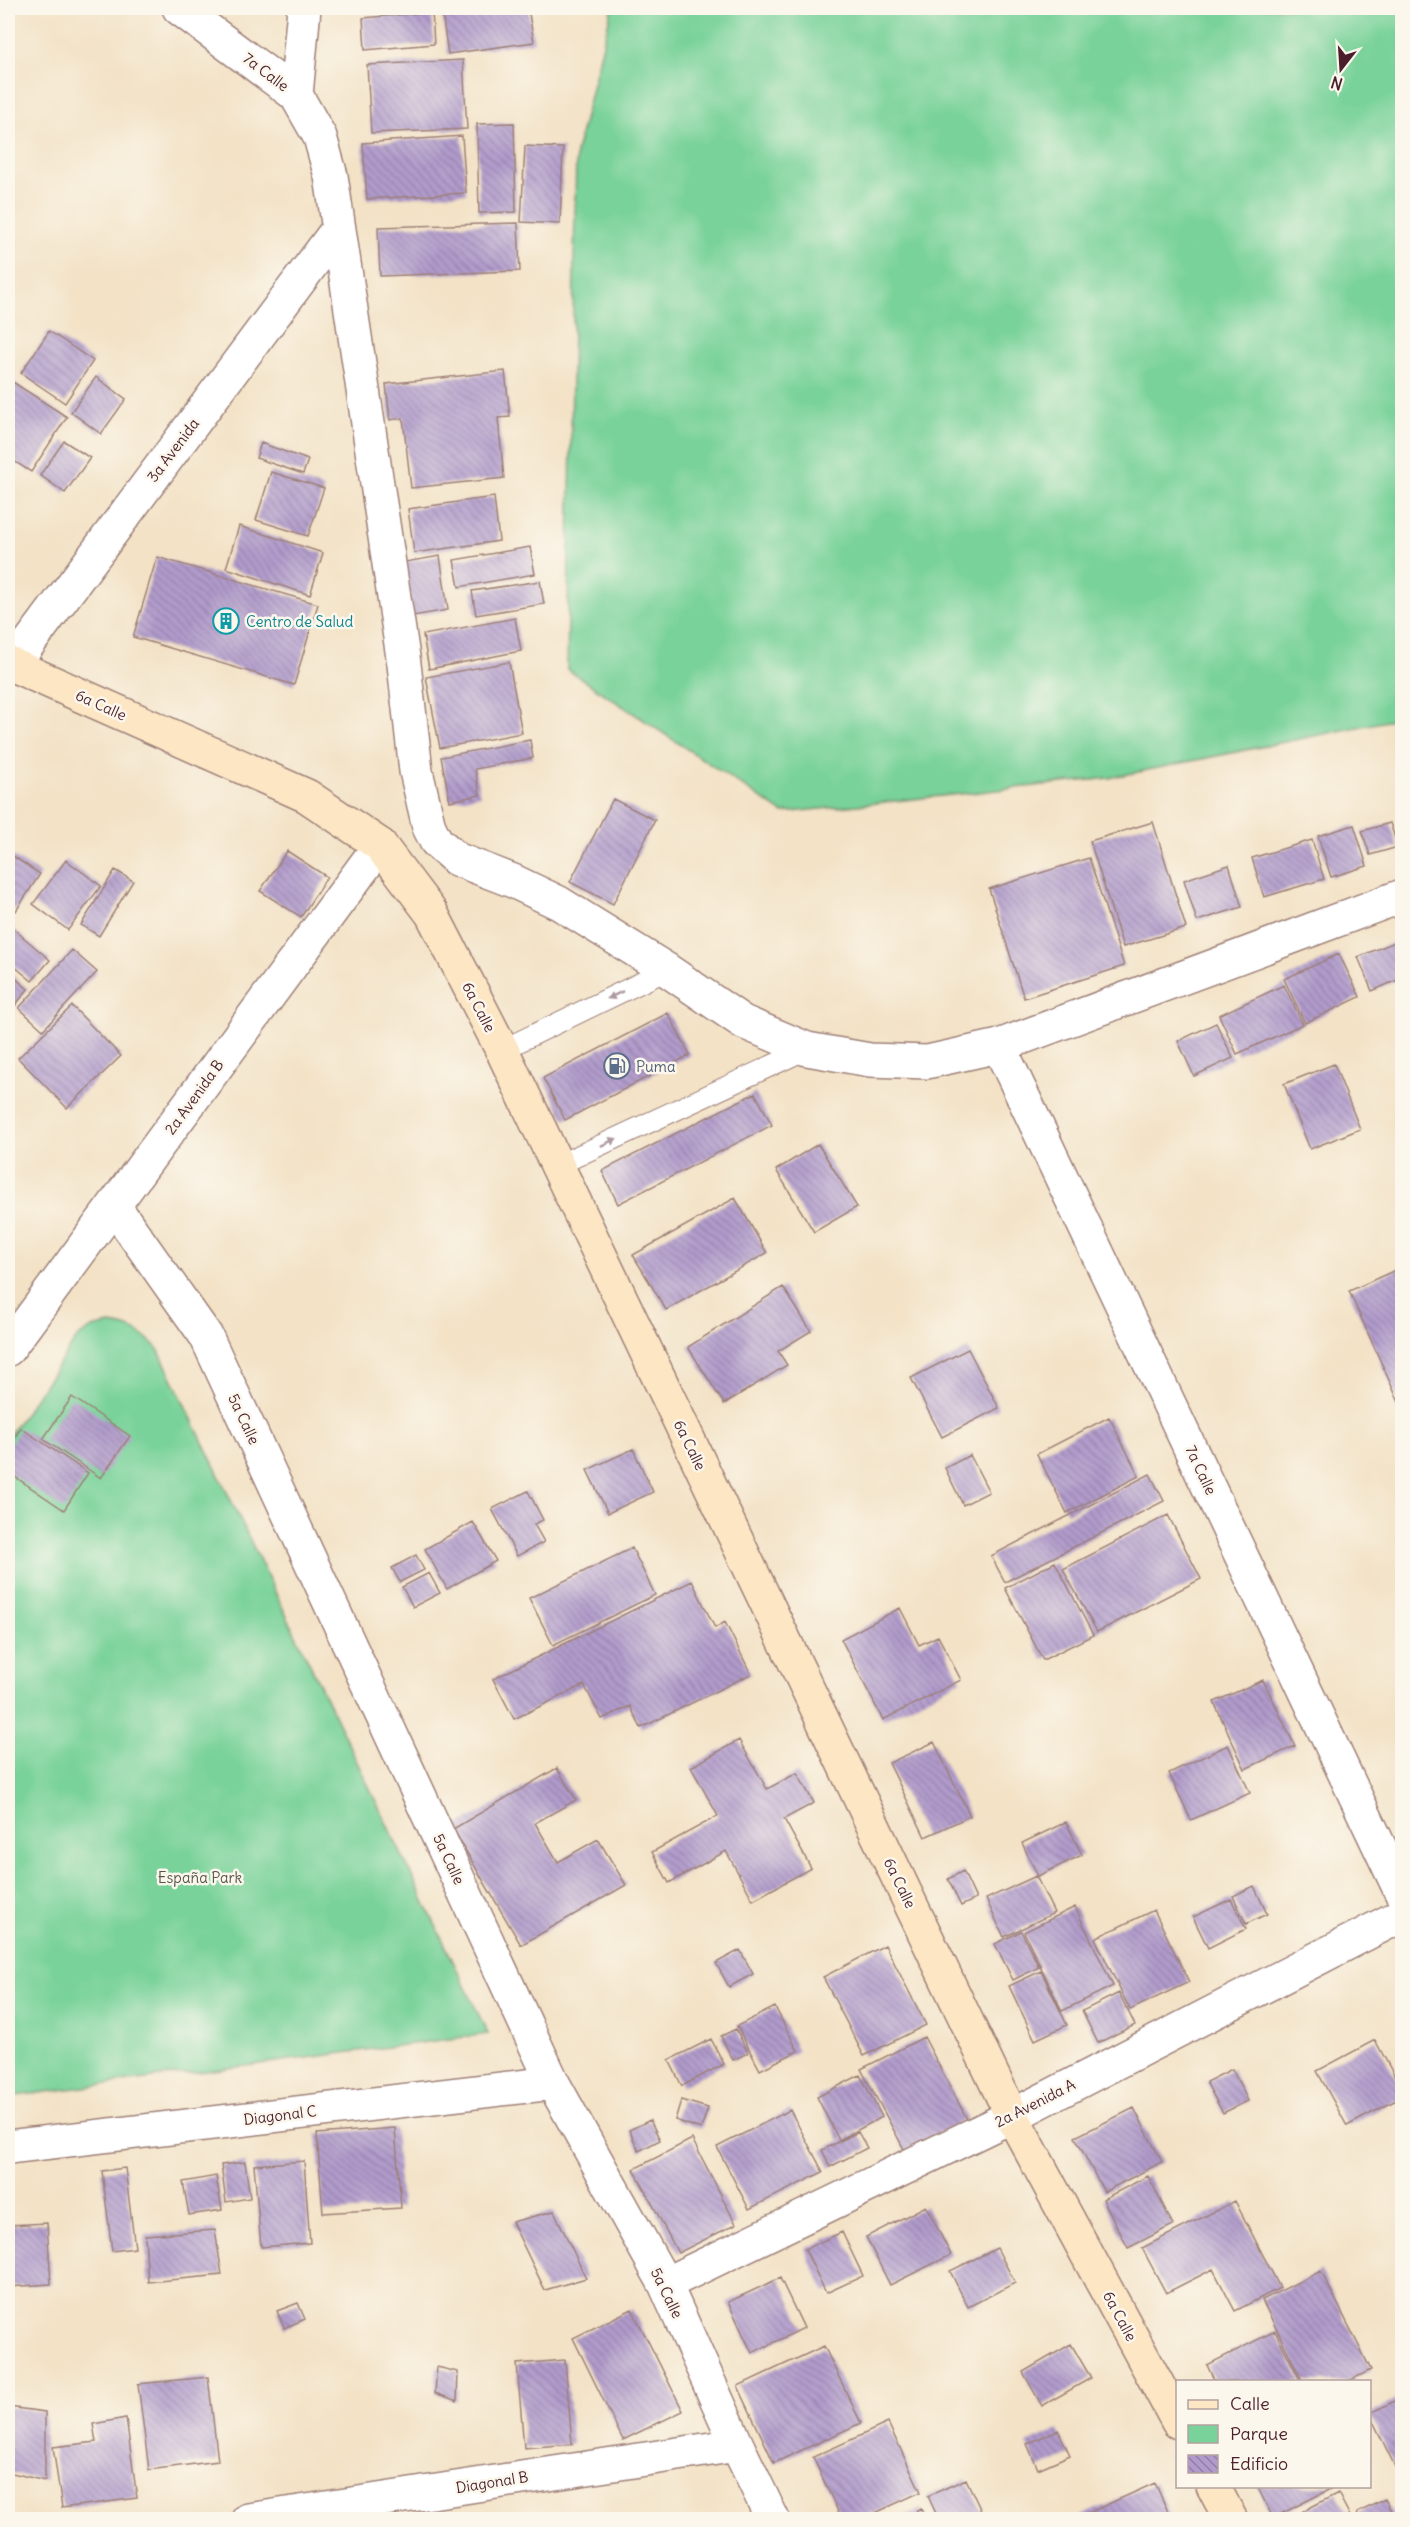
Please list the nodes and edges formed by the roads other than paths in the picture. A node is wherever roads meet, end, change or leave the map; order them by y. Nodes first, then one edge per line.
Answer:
1 (179, 8) edge
2 (304, 8) edge
3 (296, 95) junction
4 (338, 229) junction
5 (9, 667) edge
6 (380, 845) junction
7 (1402, 896) edge
8 (667, 970) junction
9 (999, 1046) junction
10 (807, 1049) junction
11 (502, 1050) junction
12 (556, 1166) junction
13 (114, 1206) junction
14 (8, 1349) edge
15 (1402, 1894) edge
16 (1402, 1915) edge
17 (553, 2083) junction
18 (1011, 2116) junction
19 (8, 2147) edge
20 (664, 2284) junction
21 (1176, 2418) edge
22 (736, 2445) junction
23 (1214, 2488) edge
24 (248, 2520) edge
25 (773, 2520) edge
26 (1231, 2520) edge

1 - 3 street, 7a Calle
2 - 3 street
3 - 4 street, 7a Calle
4 - 5 street, 3a Avenida
4 - 8 street, 7a Calle
5 - 6 main road, 6a Calle
6 - 11 main road, 6a Calle
6 - 13 street, 2a Avenida B
7 - 9 street, 7a Calle
8 - 10 street, 7a Calle
8 -> 11 lane
9 - 10 street, 7a Calle
9 - 15 street, 7a Calle
12 -> 10 lane
11 - 12 main road, 6a Calle
12 - 18 main road, 6a Calle
13 - 14 street, 2a Avenida B
13 - 17 street, 5a Calle
16 - 18 street, 2a Avenida A
17 - 19 street, Diagonal C
17 - 20 street, 5a Calle
18 - 20 street, 2a Avenida A
18 - 21 main road, 6a Calle
20 - 22 street, 5a Calle
22 - 24 street, Diagonal B
22 - 25 street, 5a Calle
23 - 26 main road

